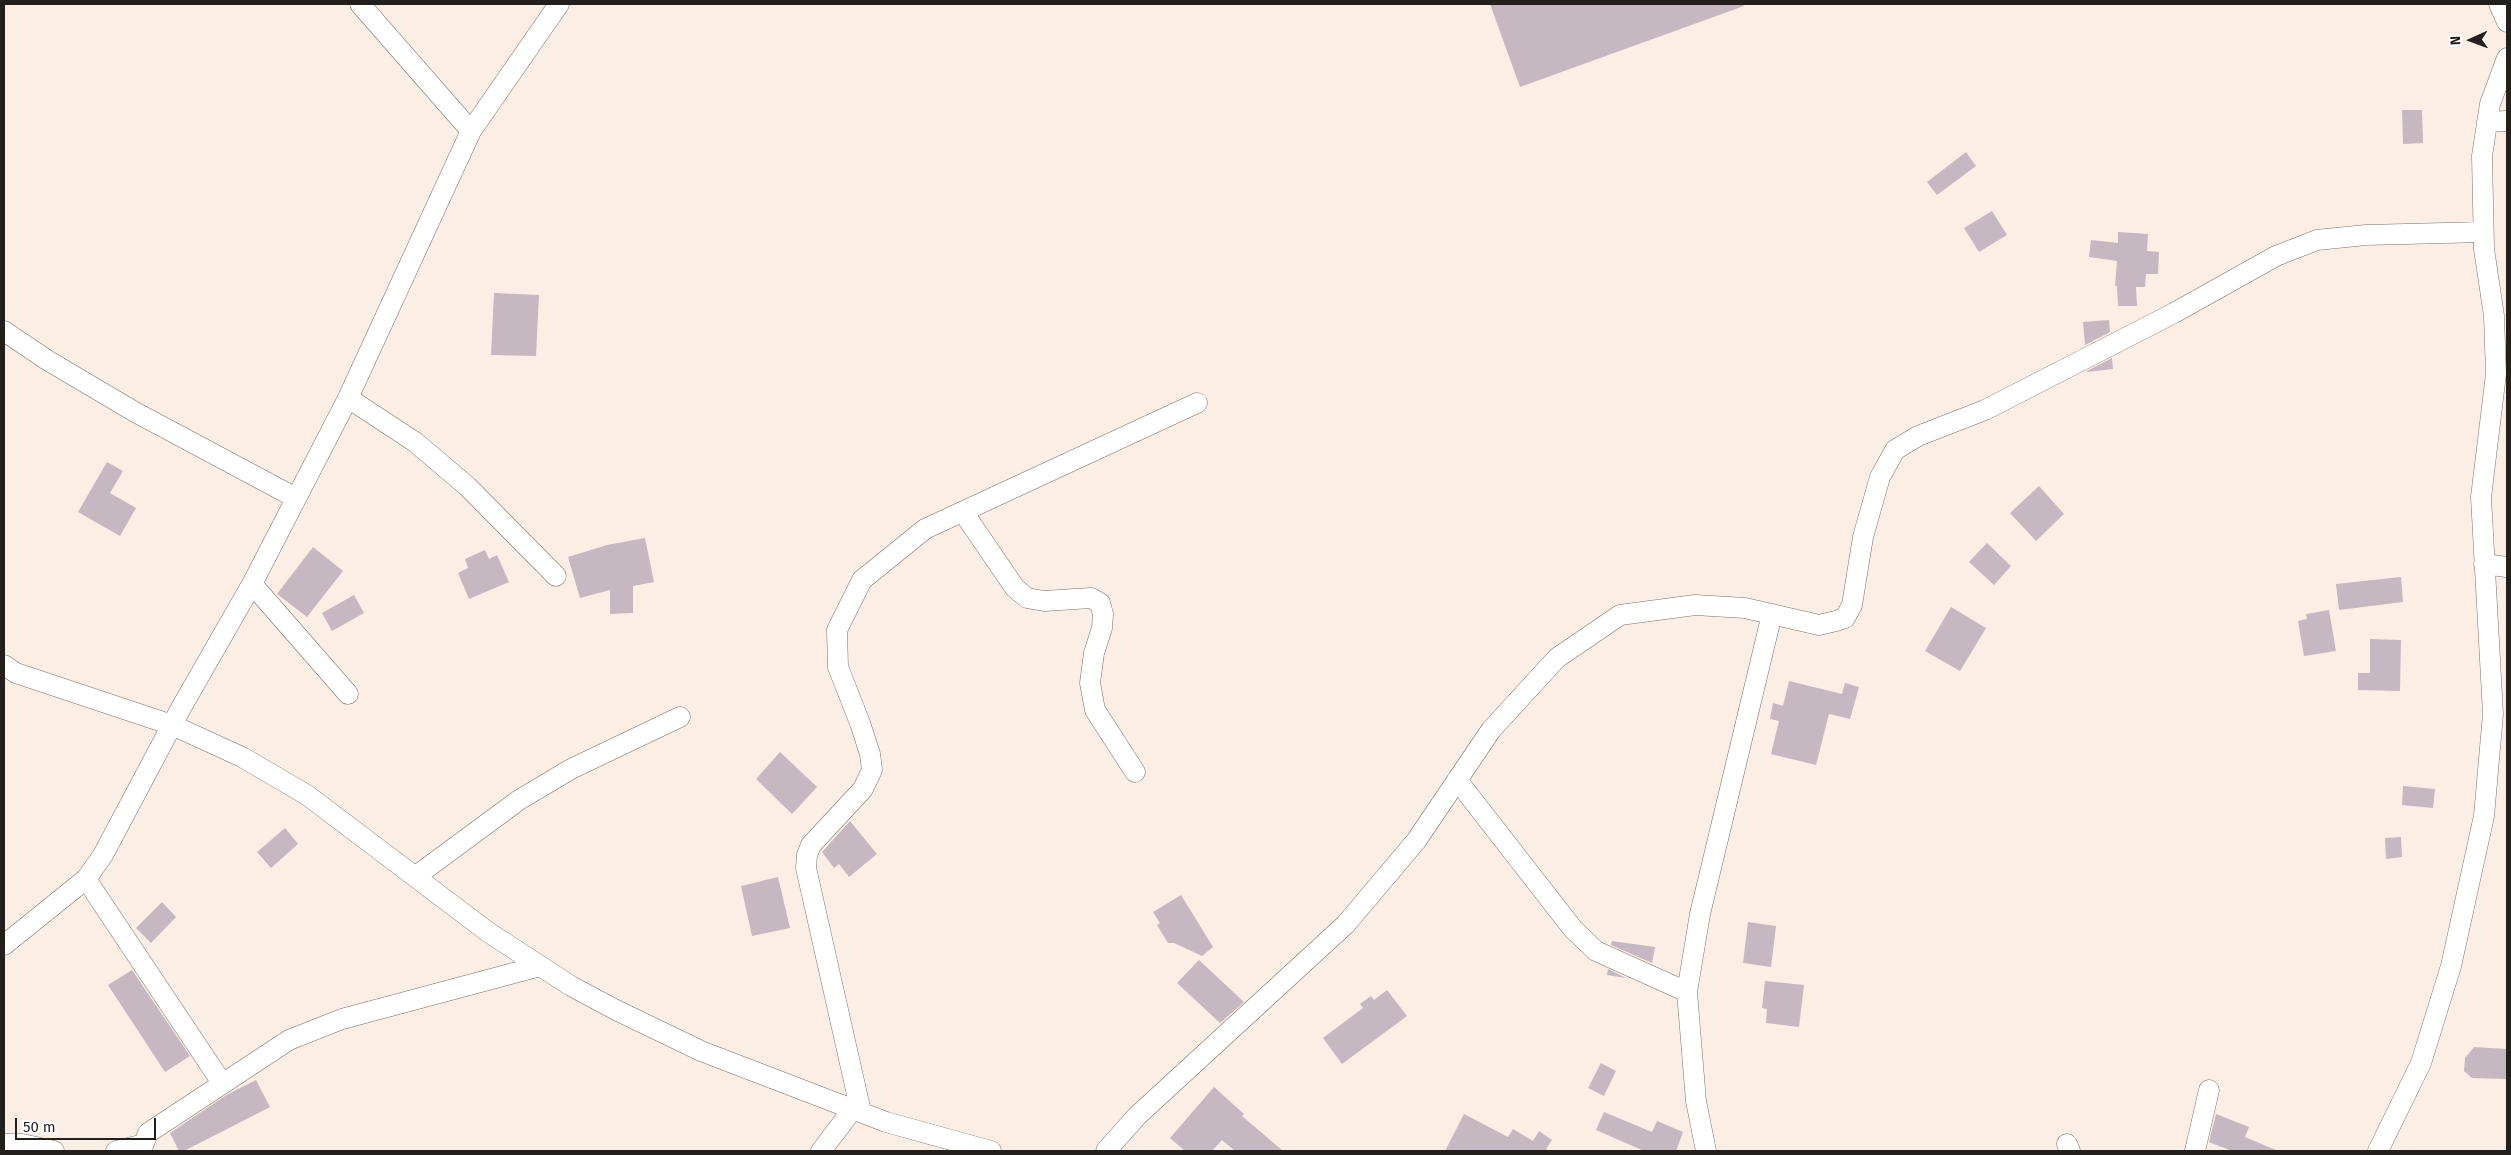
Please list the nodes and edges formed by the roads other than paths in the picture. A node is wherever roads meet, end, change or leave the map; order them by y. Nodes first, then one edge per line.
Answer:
1 (360, 4) edge
2 (559, 4) edge
3 (2499, 4) edge
4 (2507, 22) edge
5 (2507, 58) edge
6 (2507, 121) edge
7 (2487, 122) junction
8 (471, 131) junction
9 (2483, 232) junction
10 (4, 331) edge
11 (348, 398) junction
12 (1197, 403) dead end
13 (296, 498) junction
14 (963, 512) junction
15 (2484, 564) junction
16 (2507, 567) edge
17 (556, 576) dead end
18 (252, 584) junction
19 (1772, 614) junction
20 (4, 665) edge
21 (348, 694) dead end
22 (680, 717) dead end
23 (172, 725) junction
24 (1135, 772) dead end
25 (1457, 780) junction
26 (416, 876) junction
27 (86, 879) junction
28 (4, 945) edge
29 (540, 966) junction
30 (1687, 992) junction
31 (222, 1083) junction
32 (2208, 1090) dead end
33 (857, 1110) junction
34 (4, 1144) edge
35 (141, 1148) edge
36 (968, 1149) edge
37 (54, 1151) edge
38 (116, 1151) edge
39 (821, 1151) edge
40 (991, 1151) edge
41 (1106, 1151) edge
42 (1706, 1151) edge
43 (2195, 1151) edge
44 (2378, 1151) edge

1 - 8 street
2 - 8 street
3 - 4 street
5 - 7 street
6 - 7 street
7 - 9 street
8 - 11 street
9 - 15 street
9 - 19 street
10 - 13 street
11 - 13 street
11 - 17 street
12 - 14 street
13 - 18 street
14 - 24 street
14 - 33 street
15 - 16 street
15 - 44 street
18 - 21 street
18 - 23 street
19 - 25 street
19 - 30 street
20 - 23 street
22 - 26 street
23 - 26 street
23 - 27 street
25 - 30 street
25 - 41 street
26 - 29 street
27 - 28 street
27 - 31 street
29 - 31 street
29 - 33 street
30 - 42 street
31 - 35 street
32 - 43 street
33 - 36 street
33 - 39 street
34 - 37 street
35 - 38 street
36 - 40 street

